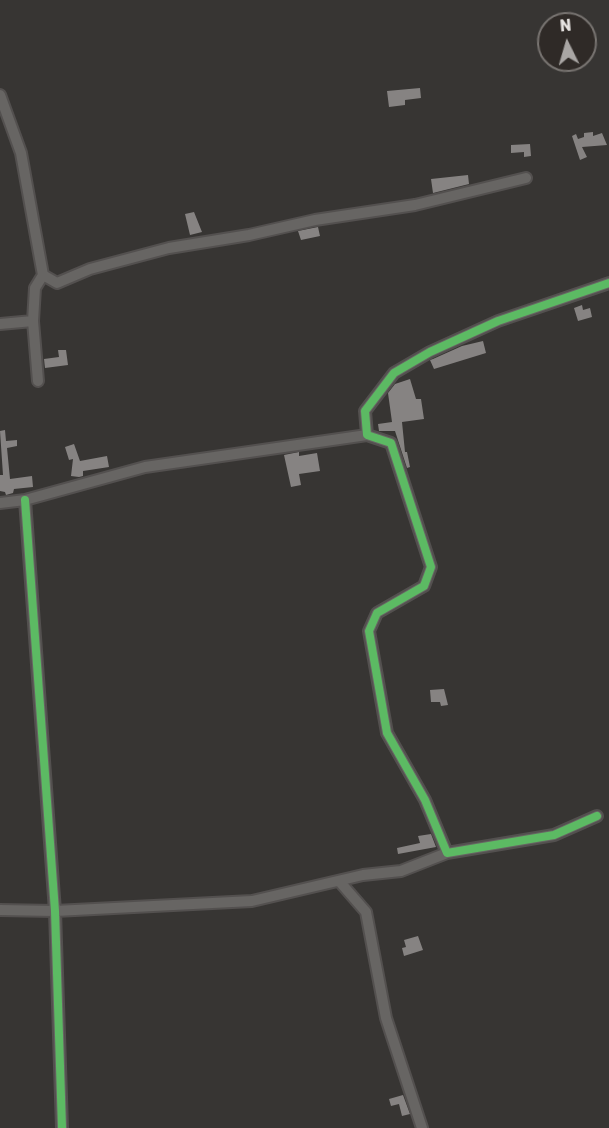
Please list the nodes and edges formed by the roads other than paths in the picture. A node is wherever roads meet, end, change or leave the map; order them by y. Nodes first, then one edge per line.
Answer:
1 (0, 95) edge
2 (526, 178) dead end
3 (43, 275) junction
4 (609, 283) edge
5 (33, 321) junction
6 (0, 324) edge
7 (38, 381) dead end
8 (367, 435) junction
9 (25, 500) junction
10 (0, 503) edge
11 (597, 816) dead end
12 (447, 853) junction
13 (340, 882) junction
14 (0, 910) edge
15 (55, 912) junction
16 (62, 1128) edge
17 (422, 1128) edge

1 - 3 street
2 - 3 street
3 - 5 street
4 - 8 street
5 - 6 street
5 - 7 street
8 - 9 street
8 - 12 street
9 - 10 street
9 - 15 street
11 - 12 street
12 - 13 street
13 - 15 street
13 - 17 street
14 - 15 street
15 - 16 street

